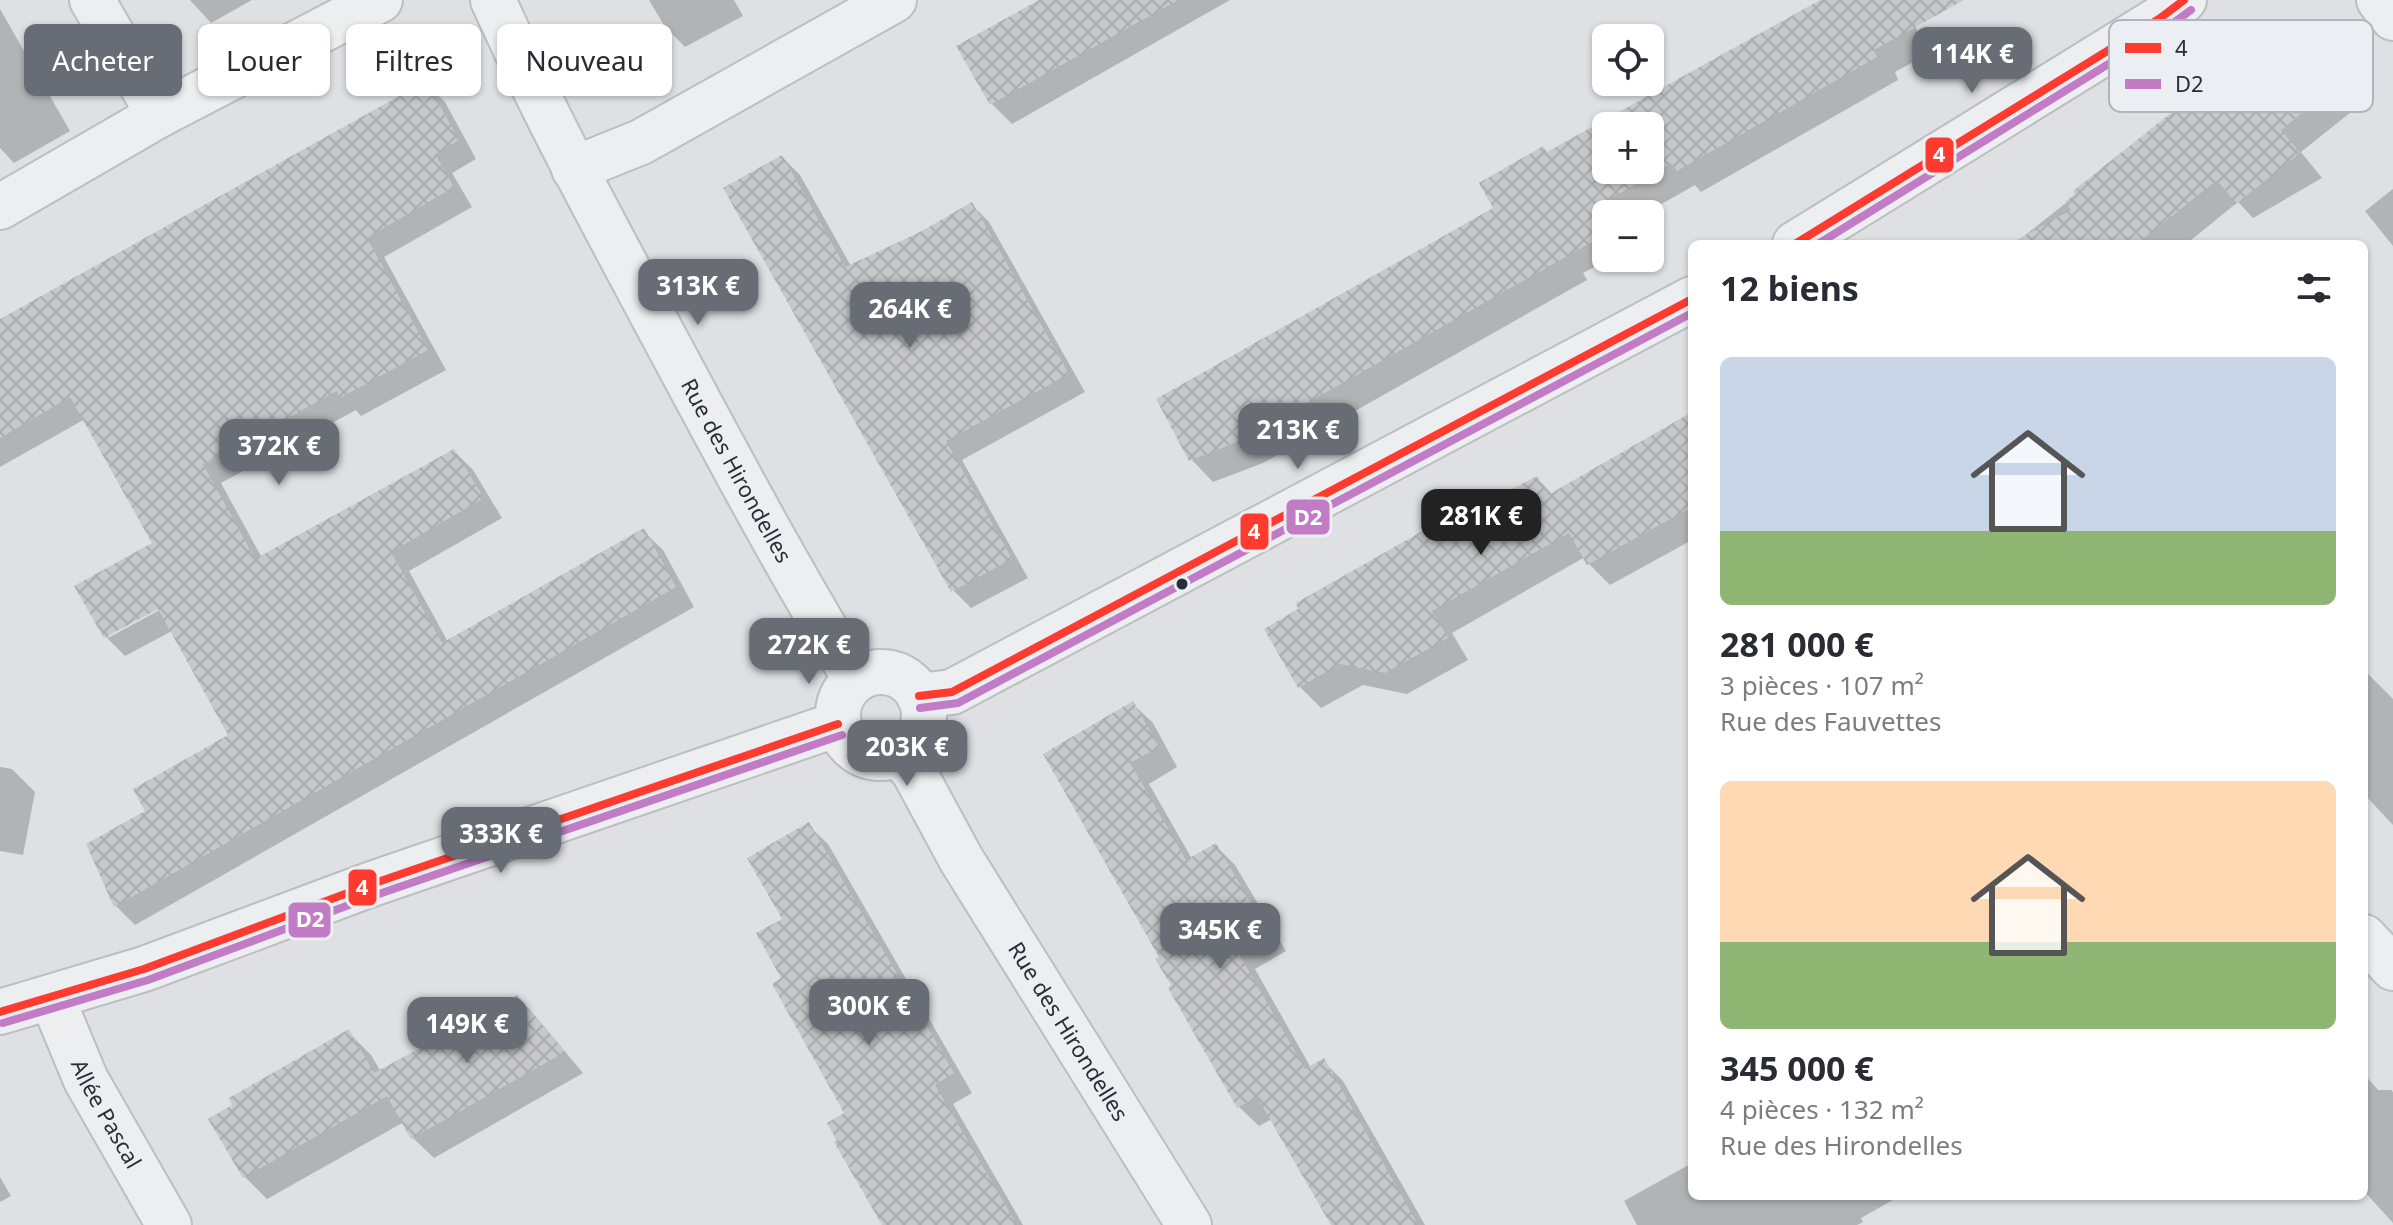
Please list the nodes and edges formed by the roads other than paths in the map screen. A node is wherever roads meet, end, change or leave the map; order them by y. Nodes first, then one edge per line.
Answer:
1 (92, 0) edge
2 (380, 0) edge
3 (493, 0) edge
4 (894, 0) edge
5 (2184, 0) edge
6 (2379, 0) edge
7 (2393, 18) edge
8 (2157, 20) edge
9 (2109, 50) edge
10 (159, 115) junction
11 (574, 169) junction
12 (0, 207) edge
13 (1801, 240) edge
14 (1688, 301) edge
15 (856, 680) junction
16 (919, 696) junction
17 (838, 724) junction
18 (900, 755) junction
19 (2368, 941) edge
20 (2393, 968) edge
21 (52, 998) junction
22 (0, 1012) edge
23 (169, 1225) edge
24 (1189, 1225) edge

1 - 10 street
2 - 10 street
3 - 11 street, Rue des Hirondelles
4 - 11 street
5 - 8 street
6 - 7 street
9 - 13 street
10 - 12 street
11 - 15 street, Rue des Hirondelles
14 - 16 street
15 - 16 street
15 - 17 street
16 - 18 street
17 - 18 street
17 - 21 street
18 - 24 street, Rue des Hirondelles
19 - 20 street
21 - 22 street
21 - 23 street, Allée Pascal

